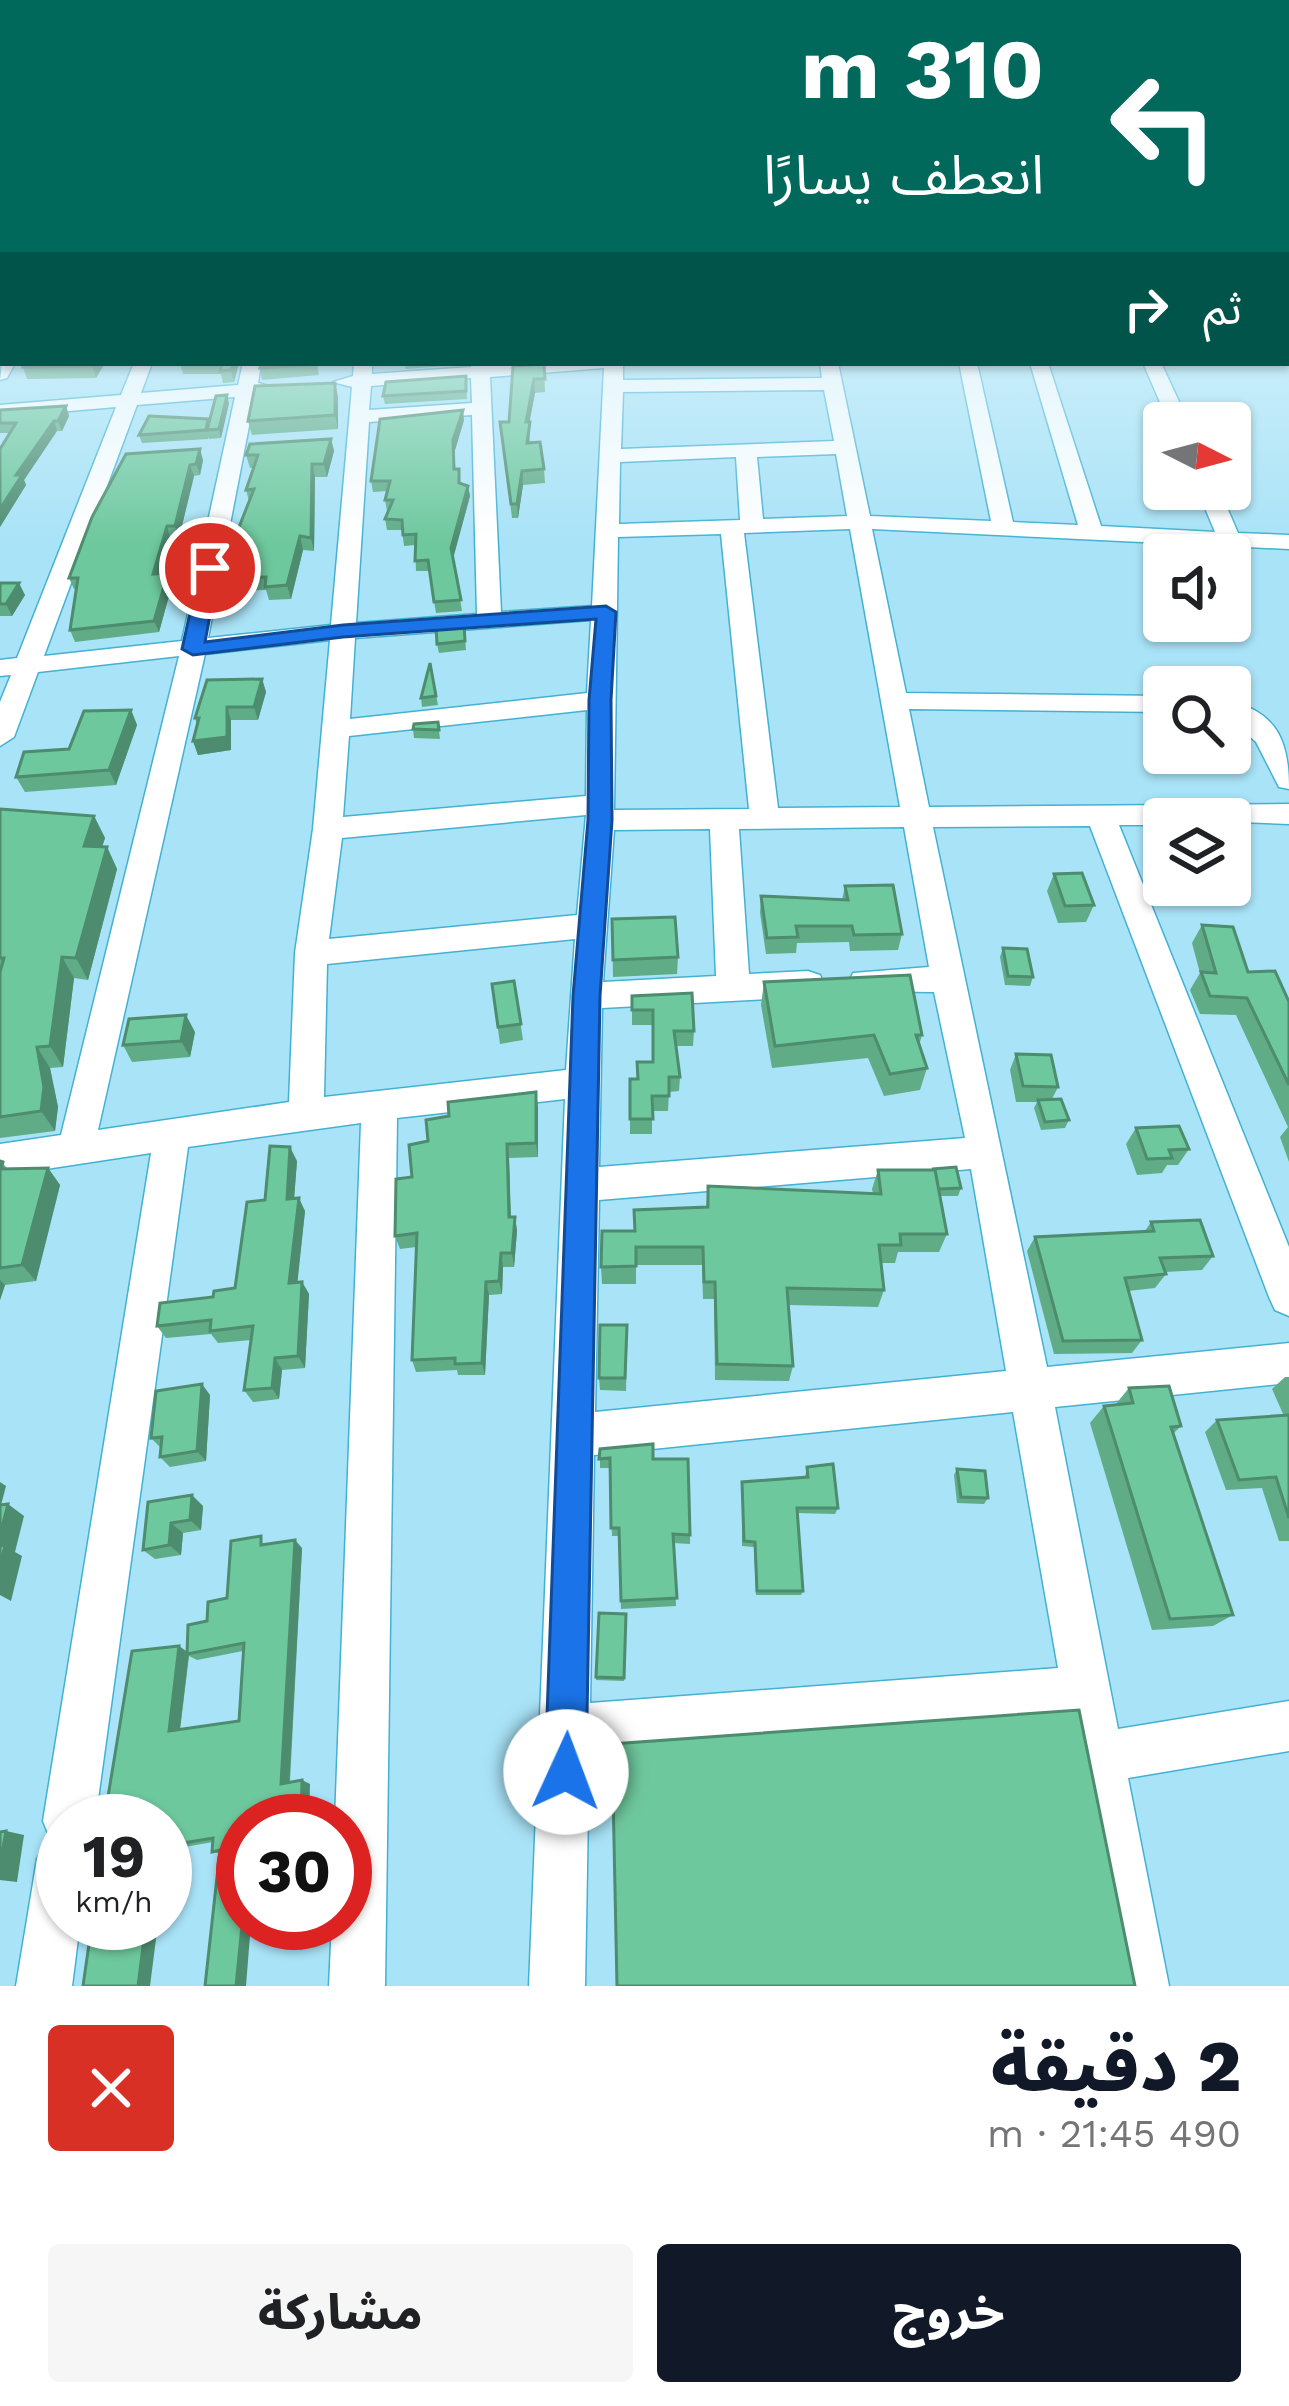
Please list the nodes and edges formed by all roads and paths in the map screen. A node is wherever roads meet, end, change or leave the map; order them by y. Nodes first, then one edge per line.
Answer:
1 (142, 366) edge
2 (969, 366) edge
3 (1040, 366) edge
4 (1153, 366) edge
5 (480, 367) edge
6 (609, 371) edge
7 (362, 372) edge
8 (830, 374) edge
9 (249, 376) edge
10 (316, 384) edge
11 (293, 386) edge
12 (131, 398) junction
13 (1170, 402) edge
14 (481, 408) junction
15 (0, 411) edge
16 (347, 432) junction
17 (844, 448) junction
18 (746, 451) junction
19 (610, 456) junction
20 (860, 522) junction
21 (742, 527) junction
22 (608, 530) junction
23 (1004, 531) junction
24 (1092, 532) junction
25 (1147, 534) edge
26 (1251, 539) edge
27 (1289, 542) edge
28 (606, 612) junction
29 (489, 618) junction
30 (343, 631) junction
31 (193, 649) junction
32 (27, 664) junction
33 (0, 668) edge
34 (600, 700) junction
35 (895, 701) junction
36 (1143, 704) edge
37 (1251, 720) edge
38 (335, 729) junction
39 (0, 737) edge
40 (1289, 780) edge
41 (600, 812) junction
42 (1289, 814) edge
43 (1101, 816) junction
44 (724, 820) junction
45 (765, 820) junction
46 (916, 821) junction
47 (328, 830) junction
48 (594, 925) junction
49 (311, 953) junction
50 (948, 979) junction
51 (733, 987) junction
52 (586, 996) junction
53 (585, 1082) junction
54 (379, 1106) junction
55 (306, 1114) junction
56 (172, 1133) junction
57 (76, 1147) junction
58 (986, 1152) junction
59 (0, 1160) edge
60 (582, 1185) junction
61 (1289, 1297) edge
62 (1289, 1363) edge
63 (1028, 1389) junction
64 (576, 1436) junction
65 (1083, 1691) junction
66 (1289, 1726) edge
67 (567, 1729) junction
68 (1097, 1758) junction
69 (73, 1794) edge
70 (49, 1950) edge
71 (44, 1986) edge
72 (357, 1986) edge
73 (557, 1986) edge
74 (1141, 1986) edge

1 - 12 street
2 - 23 street
3 - 24 street
4 - 13 street
5 - 6 street
5 - 7 street
5 - 14 street
6 - 8 street
6 - 19 street
7 - 10 street
7 - 16 street
8 - 17 street
9 - 11 street
9 - 12 street
9 - 31 street
12 - 15 street
12 - 32 street
14 - 16 street
14 - 29 street
16 - 30 street
17 - 18 street
17 - 20 street
18 - 19 street
18 - 21 street
19 - 22 street
20 - 21 street
20 - 23 street
20 - 35 street
21 - 22 street
21 - 45 street
22 - 28 street
23 - 24 street
24 - 25 street
26 - 27 street
28 - 29 street
28 - 34 street
29 - 30 street
30 - 31 street
30 - 38 street
31 - 32 street
31 - 57 street
32 - 33 street
32 - 39 street
34 - 38 street
34 - 41 street
35 - 36 street
35 - 46 street
37 - 40 street
38 - 47 street
41 - 44 street
41 - 47 street
41 - 48 street
42 - 43 street
43 - 46 street
43 - 61 street
44 - 45 street
44 - 51 street
45 - 46 street
46 - 50 street
47 - 49 street
48 - 49 street
48 - 52 street
49 - 55 street
50 - 51 street
50 - 58 street
51 - 52 street
52 - 53 street
53 - 54 street
53 - 60 street
54 - 55 street
54 - 72 street
55 - 56 street
56 - 57 street
56 - 69 street
57 - 59 street
58 - 60 street
58 - 63 street
60 - 64 street
62 - 63 street
63 - 64 street
63 - 65 street
64 - 67 street
65 - 67 street
65 - 68 street
66 - 68 street
67 - 73 street
68 - 74 street
70 - 71 street

